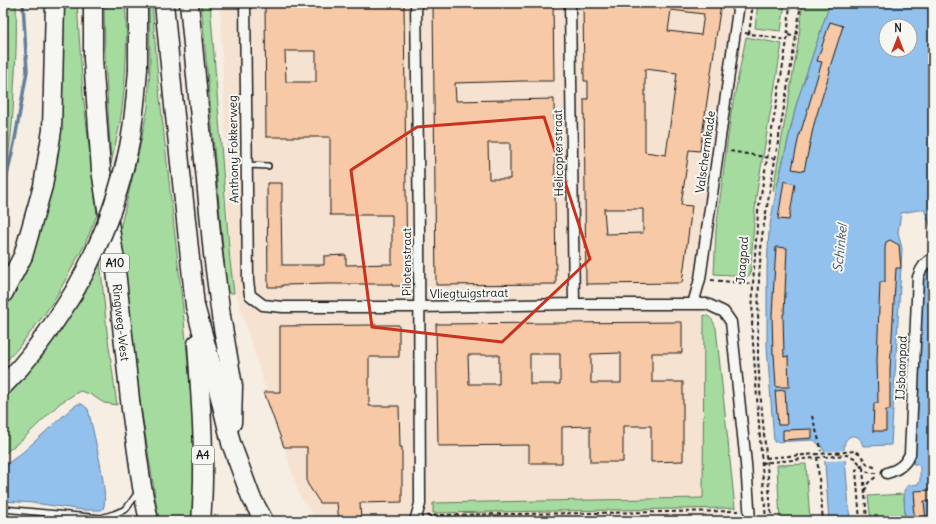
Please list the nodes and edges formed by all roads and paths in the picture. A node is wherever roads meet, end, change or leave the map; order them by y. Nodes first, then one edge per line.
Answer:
1 (55, 3) edge
2 (93, 3) edge
3 (138, 3) edge
4 (164, 3) edge
5 (189, 3) edge
6 (244, 3) edge
7 (416, 3) edge
8 (570, 3) edge
9 (739, 3) edge
10 (753, 3) edge
11 (790, 3) edge
12 (799, 3) edge
13 (734, 32) junction
14 (749, 34) junction
15 (788, 35) junction
16 (796, 37) junction
17 (787, 40) junction
18 (718, 149) junction
19 (767, 158) junction
20 (776, 159) junction
21 (246, 165) junction
22 (268, 166) dead end
23 (933, 258) edge
24 (700, 279) junction
25 (753, 284) junction
26 (3, 294) edge
27 (250, 295) joint
28 (574, 304) junction
29 (693, 304) junction
30 (195, 306) junction
31 (419, 307) junction
32 (3, 386) edge
33 (812, 416) dead end
34 (231, 443) junction
35 (821, 451) dead end
36 (817, 456) junction
37 (824, 456) junction
38 (766, 458) junction
39 (761, 463) junction
40 (767, 463) junction
41 (862, 467) junction
42 (887, 473) dead end
43 (142, 487) junction
44 (865, 492) junction
45 (3, 509) edge
46 (749, 517) edge
47 (416, 519) edge
48 (149, 521) edge
49 (201, 521) edge
50 (264, 521) edge
51 (766, 521) edge
52 (772, 521) edge
53 (823, 521) edge
54 (860, 521) edge
55 (867, 521) edge

1 - 26 highway
2 - 43 highway, Ringweg-West / A10
3 - 32 highway, A10, bridge
4 - 30 highway
5 - 34 highway
6 - 21 street, Anthony Fokkerweg
7 - 31 street, Pilotenstraat
8 - 28 street, Helicopterstraat
9 - 13 street, Valschermkade
10 - 14 path
11 - 15 path, Jaagpad
12 - 16 path
13 - 14 path
13 - 18 street, Valschermkade
14 - 17 path
15 - 16 path
15 - 17 path, Jaagpad
16 - 20 path
17 - 19 path, Jaagpad
18 - 19 path
18 - 24 street, Valschermkade
19 - 20 path
19 - 25 path, Jaagpad
20 - 38 path
21 - 22 lane
21 - 27 street, Anthony Fokkerweg
23 - 42 street, IJsbaanpad
24 - 25 path
24 - 29 street, Valschermkade
25 - 39 path, Jaagpad
27 - 31 street, Vliegtuigstraat
28 - 29 street, Vliegtuigstraat
28 - 31 street, Vliegtuigstraat
29 - 46 street
30 - 34 highway
30 - 49 highway, A4
31 - 47 street, Pilotenstraat
33 - 35 path
34 - 50 highway
36 - 37 path
36 - 38 path
36 - 40 path
36 - 53 path
37 - 41 path
37 - 41 path
38 - 40 path
39 - 40 path
39 - 51 path, Jaagpad
40 - 52 path
41 - 44 path
41 - 44 path
41 - 54 path
43 - 45 lane
43 - 48 highway, Ringweg-West / A10
44 - 55 path
46 - 47 path

